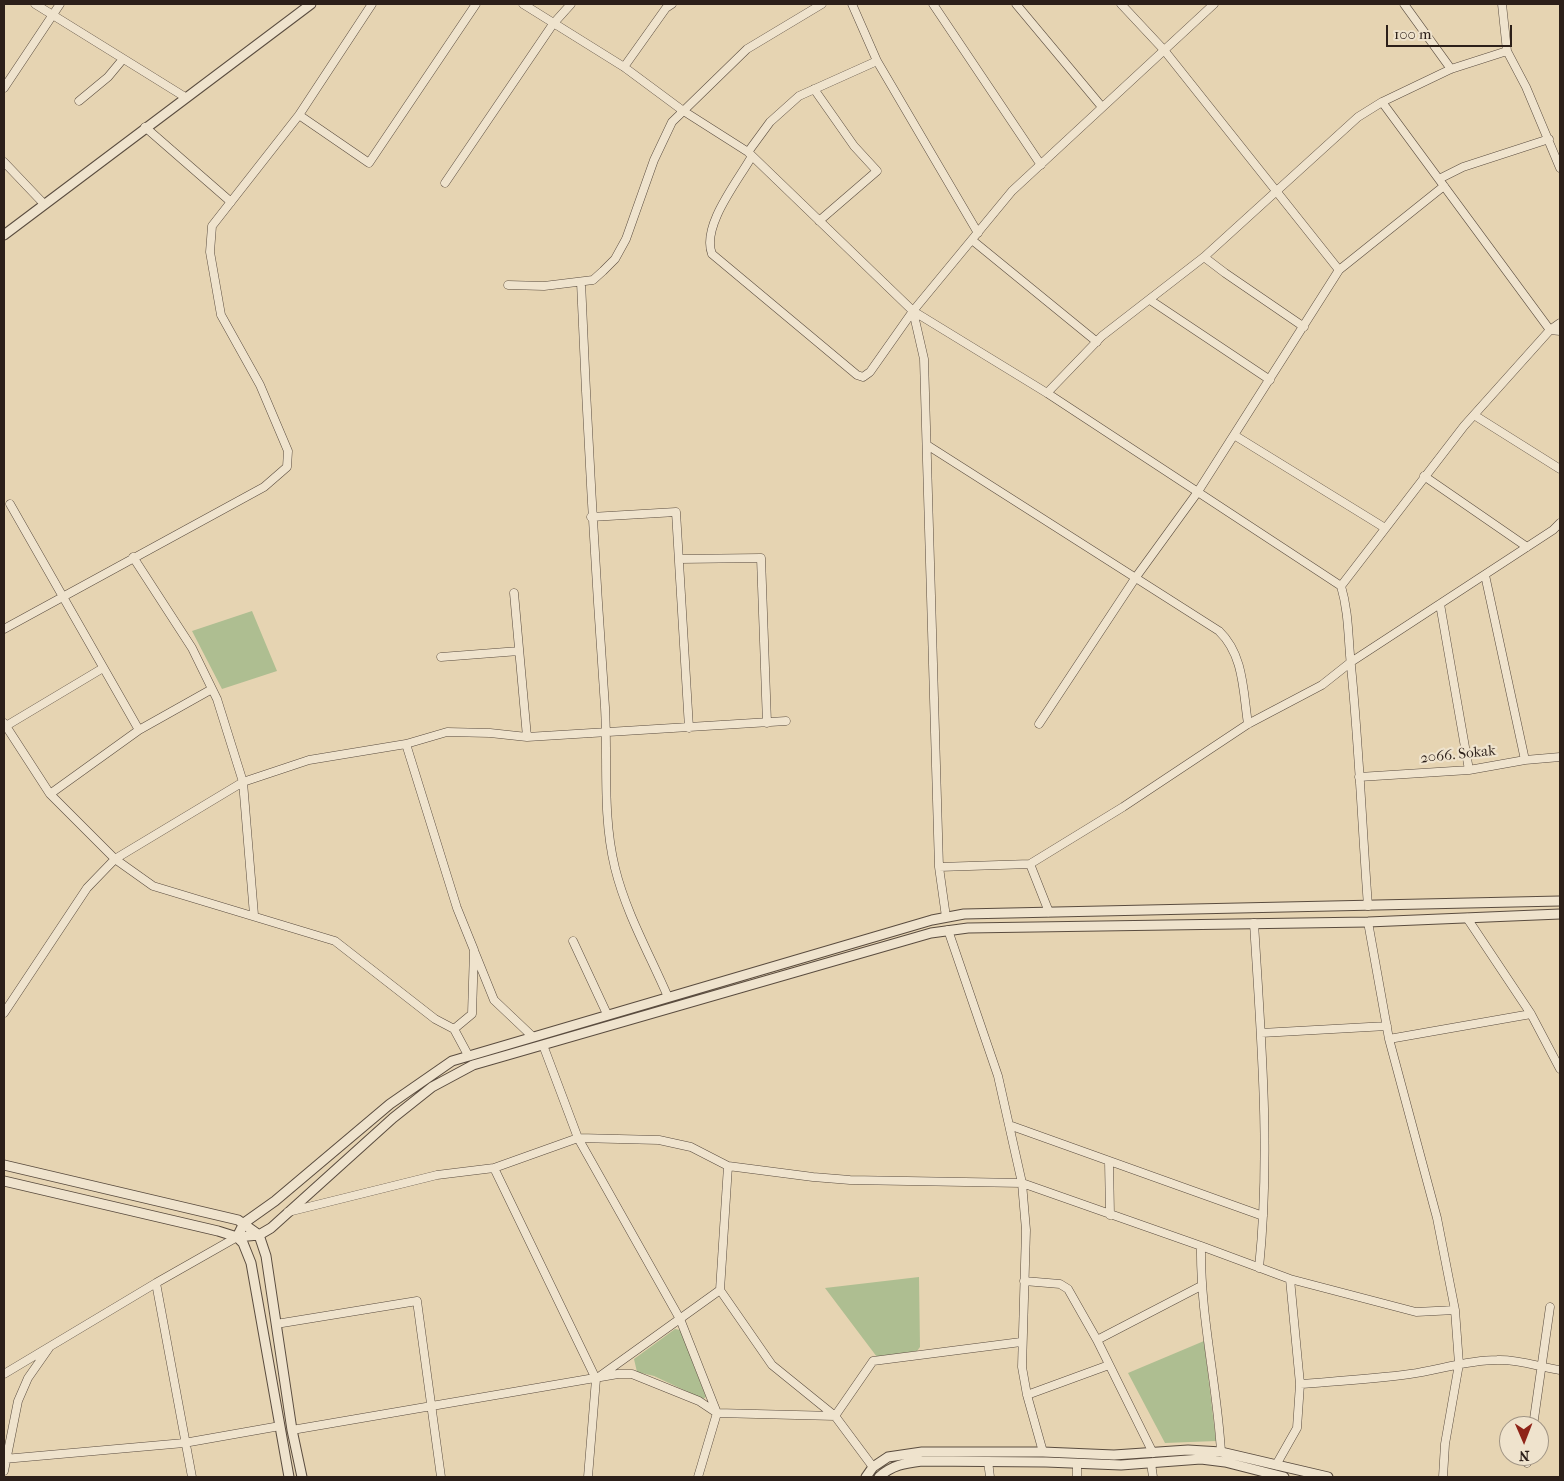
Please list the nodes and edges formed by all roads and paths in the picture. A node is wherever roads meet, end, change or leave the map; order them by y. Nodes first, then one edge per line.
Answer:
1 (35, 4) edge
2 (60, 4) edge
3 (311, 4) edge
4 (372, 4) edge
5 (476, 4) edge
6 (523, 4) edge
7 (570, 4) edge
8 (672, 4) edge
9 (822, 4) edge
10 (852, 4) edge
11 (933, 4) edge
12 (1016, 4) edge
13 (1121, 4) edge
14 (1214, 4) edge
15 (1404, 4) edge
16 (1502, 4) edge
17 (52, 15) junction
18 (553, 24) junction
19 (1164, 50) junction
20 (1507, 51) junction
21 (123, 59) junction
22 (877, 61) junction
23 (624, 67) junction
24 (1451, 69) junction
25 (4, 88) edge
26 (814, 89) junction
27 (186, 97) junction
28 (79, 102) dead end
29 (1382, 102) junction
30 (1102, 107) junction
31 (682, 110) junction
32 (299, 115) junction
33 (145, 127) junction
34 (1549, 139) junction
35 (750, 154) junction
36 (4, 162) edge
37 (1041, 165) junction
38 (1560, 168) edge
39 (445, 183) dead end
40 (1441, 183) junction
41 (1275, 192) junction
42 (231, 202) junction
43 (44, 204) junction
44 (819, 221) junction
45 (978, 233) junction
46 (4, 235) edge
47 (972, 240) junction
48 (1204, 257) junction
49 (1339, 270) junction
50 (581, 282) junction
51 (508, 285) dead end
52 (1150, 300) junction
53 (913, 311) junction
54 (1560, 323) edge
55 (1304, 327) junction
56 (1550, 330) junction
57 (1560, 332) edge
58 (1097, 342) junction
59 (1270, 380) junction
60 (1047, 393) junction
61 (1474, 415) junction
62 (1234, 435) junction
63 (926, 445) junction
64 (1560, 469) edge
65 (1424, 476) junction
66 (1197, 493) junction
67 (10, 504) dead end
68 (591, 516) junction
69 (1560, 523) edge
70 (1385, 528) junction
71 (1527, 547) junction
72 (133, 557) junction
73 (679, 559) junction
74 (1485, 575) junction
75 (1136, 577) junction
76 (1341, 586) junction
77 (514, 593) dead end
78 (62, 596) junction
79 (1440, 604) junction
80 (4, 629) edge
81 (519, 651) junction
82 (441, 657) dead end
83 (1351, 662) junction
84 (103, 668) junction
85 (212, 688) junction
86 (786, 722) dead end
87 (767, 723) junction
88 (1039, 724) dead end
89 (1248, 724) junction
90 (5, 725) edge
91 (689, 728) junction
92 (139, 730) junction
93 (606, 734) junction
94 (527, 738) junction
95 (406, 744) junction
96 (1560, 757) edge
97 (1525, 760) junction
98 (1469, 770) junction
99 (1359, 777) junction
100 (242, 782) junction
101 (50, 794) junction
102 (115, 859) junction
103 (1030, 864) junction
104 (939, 867) junction
105 (1560, 901) edge
106 (1368, 906) junction
107 (1049, 912) junction
108 (1560, 914) edge
109 (254, 915) junction
110 (946, 916) junction
111 (1467, 918) junction
112 (1368, 922) junction
113 (1254, 923) junction
114 (948, 930) junction
115 (573, 941) dead end
116 (474, 950) junction
117 (668, 997) junction
118 (4, 1013) edge
119 (607, 1014) junction
120 (1532, 1014) junction
121 (1387, 1026) junction
122 (454, 1029) junction
123 (1261, 1033) junction
124 (532, 1036) junction
125 (1389, 1039) junction
126 (543, 1045) junction
127 (468, 1055) junction
128 (1560, 1069) edge
129 (1009, 1125) junction
130 (578, 1138) junction
131 (1109, 1161) junction
132 (4, 1165) edge
133 (728, 1166) junction
134 (494, 1168) junction
135 (4, 1181) edge
136 (1022, 1183) junction
137 (286, 1213) junction
138 (1110, 1215) junction
139 (1263, 1216) junction
140 (244, 1224) junction
141 (259, 1234) junction
142 (237, 1237) junction
143 (1201, 1246) junction
144 (1259, 1268) junction
145 (1290, 1279) junction
146 (1024, 1281) junction
147 (156, 1283) junction
148 (1201, 1286) junction
149 (720, 1290) junction
150 (272, 1300) junction
151 (259, 1303) junction
152 (1550, 1307) dead end
153 (1455, 1310) junction
154 (680, 1319) junction
155 (276, 1324) junction
156 (1097, 1340) junction
157 (1021, 1342) junction
158 (51, 1345) junction
159 (1459, 1364) junction
160 (1109, 1365) junction
161 (1542, 1368) junction
162 (1560, 1370) edge
163 (4, 1374) edge
164 (596, 1379) junction
165 (1300, 1384) junction
166 (1027, 1395) junction
167 (432, 1405) junction
168 (717, 1413) junction
169 (835, 1416) junction
170 (1535, 1416) edge
171 (280, 1426) junction
172 (292, 1430) junction
173 (184, 1443) junction
174 (1222, 1452) junction
175 (1153, 1453) junction
176 (1045, 1457) junction
177 (5, 1459) edge
178 (988, 1461) junction
179 (1151, 1463) junction
180 (1077, 1464) junction
181 (1276, 1465) junction
182 (873, 1467) junction
183 (4, 1471) edge
184 (880, 1476) edge
185 (192, 1477) edge
186 (289, 1477) edge
187 (302, 1477) edge
188 (441, 1477) edge
189 (588, 1477) edge
190 (698, 1477) edge
191 (866, 1477) edge
192 (990, 1477) edge
193 (1076, 1477) edge
194 (1153, 1477) edge
195 (1284, 1477) edge
196 (1328, 1477) edge
197 (1442, 1477) edge

1 - 17 street
2 - 17 street
3 - 27 street
4 - 32 street
5 - 32 street
6 - 18 street
7 - 18 street
8 - 23 street
9 - 31 street
10 - 22 street
11 - 37 street
12 - 30 street
13 - 19 street
14 - 19 street
15 - 24 street
16 - 20 street
17 - 21 street
17 - 25 street
18 - 23 street
18 - 39 street
19 - 30 street
19 - 41 street
20 - 24 street
20 - 34 street
21 - 27 street
21 - 28 street
22 - 26 street
22 - 45 street
23 - 31 street
24 - 29 street
26 - 35 street
26 - 44 street
27 - 33 street
29 - 40 street
29 - 41 street
30 - 37 street
31 - 35 street
31 - 50 street
32 - 42 street
33 - 42 street
33 - 43 street
34 - 38 street
34 - 40 street
35 - 44 street
35 - 53 street
36 - 43 street
37 - 45 street
40 - 49 street
40 - 56 street
41 - 48 street
41 - 49 street
42 - 72 street
43 - 46 street
44 - 53 street
45 - 47 street
47 - 53 street
47 - 58 street
48 - 52 street
48 - 55 street
49 - 55 street
50 - 51 street
50 - 68 street
52 - 58 street
52 - 59 street
53 - 60 street
53 - 63 street
54 - 56 street
55 - 59 street
56 - 57 street
56 - 61 street
58 - 60 street
59 - 62 street
60 - 66 street
61 - 64 street
61 - 65 street
62 - 66 street
62 - 70 street
63 - 75 street
63 - 104 street
65 - 70 street
65 - 71 street
66 - 75 street
66 - 76 street
67 - 78 street
68 - 73 street
68 - 93 street
69 - 71 street
70 - 76 street
71 - 74 street
72 - 78 street
72 - 85 street
73 - 87 street
73 - 91 street
74 - 79 street
74 - 97 street
75 - 88 street
75 - 89 street
76 - 83 street
77 - 81 street
78 - 80 street
78 - 84 street
79 - 83 street
79 - 98 street
81 - 82 street
81 - 94 street
83 - 89 street
83 - 99 street
84 - 90 street
84 - 92 street
85 - 92 street
85 - 100 street
86 - 87 street
87 - 91 street
89 - 103 street
90 - 101 street
91 - 93 street
92 - 101 street
93 - 94 street
93 - 117 street
94 - 95 street
95 - 100 street
95 - 116 street
96 - 97 street, 2066. Sokak
97 - 98 street, 2066. Sokak
98 - 99 street, 2066. Sokak
99 - 106 street
100 - 102 street
100 - 109 street
101 - 102 street
102 - 109 street
102 - 118 street
103 - 104 street
103 - 107 street
104 - 110 street
105 - 106 street
106 - 107 street
106 - 112 street
107 - 110 street
108 - 111 street
109 - 122 street
110 - 114 street
110 - 117 street
111 - 112 street
111 - 120 street
112 - 113 street
112 - 121 street
113 - 114 street
113 - 123 street
114 - 126 street
114 - 129 street
115 - 119 street
116 - 122 street
116 - 124 street
117 - 119 street
119 - 124 street
120 - 125 street
120 - 128 street
121 - 123 street
121 - 125 street
122 - 127 street
123 - 139 street
124 - 126 street
124 - 127 street
125 - 153 street
126 - 130 street
126 - 137 street
127 - 140 street
129 - 131 street
129 - 136 street
130 - 133 street
130 - 134 street
130 - 154 street
131 - 138 street
131 - 139 street
132 - 140 street
133 - 136 street
133 - 149 street
134 - 137 street
134 - 164 street
135 - 142 street
136 - 138 street
136 - 146 street
137 - 141 street
138 - 143 street
139 - 144 street
140 - 141 street
140 - 142 street
141 - 142 street
141 - 150 street
142 - 147 street
142 - 151 street
143 - 144 street
143 - 148 street
144 - 145 street
145 - 153 street
145 - 165 street
146 - 156 street
146 - 157 street
147 - 158 street
147 - 173 street
148 - 156 street
148 - 174 street
149 - 154 street
149 - 169 street
150 - 151 street
150 - 155 street
151 - 171 street
152 - 161 street
153 - 159 street
154 - 164 street
154 - 168 street
155 - 167 street
155 - 172 street
156 - 160 street
157 - 166 street
157 - 169 street
158 - 163 street
158 - 177 street
159 - 161 street
159 - 165 street
159 - 197 street
160 - 166 street
160 - 175 street
161 - 162 street
161 - 170 street
164 - 167 street
164 - 168 street
164 - 189 street
165 - 181 street
166 - 176 street
167 - 172 street
167 - 188 street
168 - 169 street
168 - 190 street
169 - 182 street
171 - 173 street
171 - 186 street
172 - 187 street
173 - 177 street
173 - 185 street
174 - 175 street
174 - 181 street
175 - 176 street
175 - 179 street
176 - 178 street
176 - 180 street
176 - 182 street
177 - 183 street
178 - 184 street
178 - 192 street
179 - 180 street
179 - 194 street
179 - 195 street
180 - 193 street
181 - 196 street
182 - 184 street
182 - 191 street

